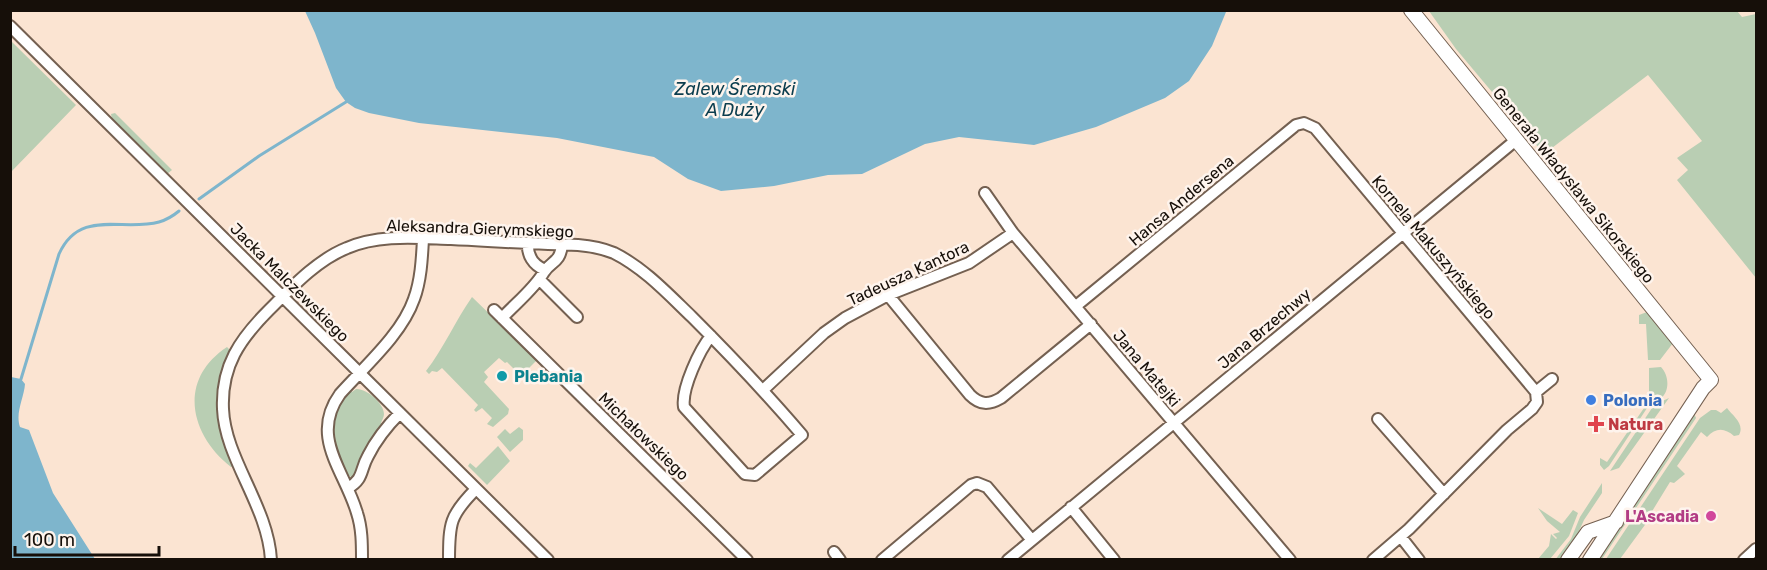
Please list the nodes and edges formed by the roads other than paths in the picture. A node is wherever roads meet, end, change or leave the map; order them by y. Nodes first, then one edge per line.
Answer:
1 (1411, 10) edge
2 (10, 26) edge
3 (1306, 123) joint
4 (1516, 140) junction
5 (985, 193) dead end
6 (1403, 232) junction
7 (1013, 233) junction
8 (423, 238) junction
9 (528, 243) junction
10 (562, 244) junction
11 (543, 275) junction
12 (888, 295) junction
13 (283, 296) junction
14 (1076, 306) junction
15 (577, 317) dead end
16 (1091, 324) junction
17 (711, 336) junction
18 (360, 373) junction
19 (1552, 379) dead end
20 (763, 390) junction
21 (1536, 392) junction
22 (400, 413) junction
23 (1378, 419) dead end
24 (1174, 422) junction
25 (348, 488) junction
26 (476, 489) junction
27 (1444, 494) junction
28 (1071, 507) junction
29 (1616, 522) junction
30 (1401, 537) junction
31 (1031, 539) junction
32 (1756, 549) edge
33 (271, 560) edge
34 (362, 560) edge
35 (449, 560) edge
36 (548, 560) edge
37 (747, 560) edge
38 (882, 560) edge
39 (1008, 560) edge
40 (1114, 560) edge
41 (1290, 560) edge
42 (1373, 560) edge
43 (1419, 560) edge
44 (1568, 560) edge
45 (1590, 560) edge
46 (1744, 560) edge

1 - 4 main road, Generała Władysława Sikorskiego
2 - 13 street, Jacka Malczewskiego
3 - 6 street, Kornela Makuszyńskiego
3 - 14 street, Hansa Andersena
4 - 6 street, Jana Brzechwy
4 - 29 main road, Generała Władysława Sikorskiego
5 - 7 street, Jana Matejki
6 - 21 street, Kornela Makuszyńskiego
6 - 24 street, Jana Brzechwy
7 - 12 street, Tadeusza Kantora
7 - 14 street, Jana Matejki
8 - 9 street, Aleksandra Gierymskiego
8 - 13 street, Aleksandra Gierymskiego
8 - 18 street
9 - 10 street, Aleksandra Gierymskiego
9 - 11 street
10 - 11 street
10 - 17 street, Aleksandra Gierymskiego
11 - 15 street
11 - 37 street, Michałowskiego
12 - 16 street
12 - 20 street, Tadeusza Kantora
13 - 18 street, Jacka Malczewskiego
13 - 33 street, Aleksandra Gierymskiego
14 - 16 street, Jana Matejki
16 - 24 street, Jana Matejki
17 - 20 street, Aleksandra Gierymskiego
17 - 20 street, Aleksandra Gierymskiego
18 - 22 street, Jacka Malczewskiego
18 - 25 street
19 - 21 street
21 - 27 street
22 - 25 street
22 - 26 street, Jacka Malczewskiego
23 - 27 street
24 - 28 street, Jana Brzechwy
24 - 41 street, Jana Matejki
25 - 34 street
26 - 35 street
26 - 36 street, Jacka Malczewskiego
27 - 30 street
28 - 31 street, Jana Brzechwy
28 - 40 street
29 - 44 main road
29 - 45 main road
30 - 42 street
30 - 43 street
31 - 38 street
31 - 39 street, Jana Brzechwy
32 - 46 street

